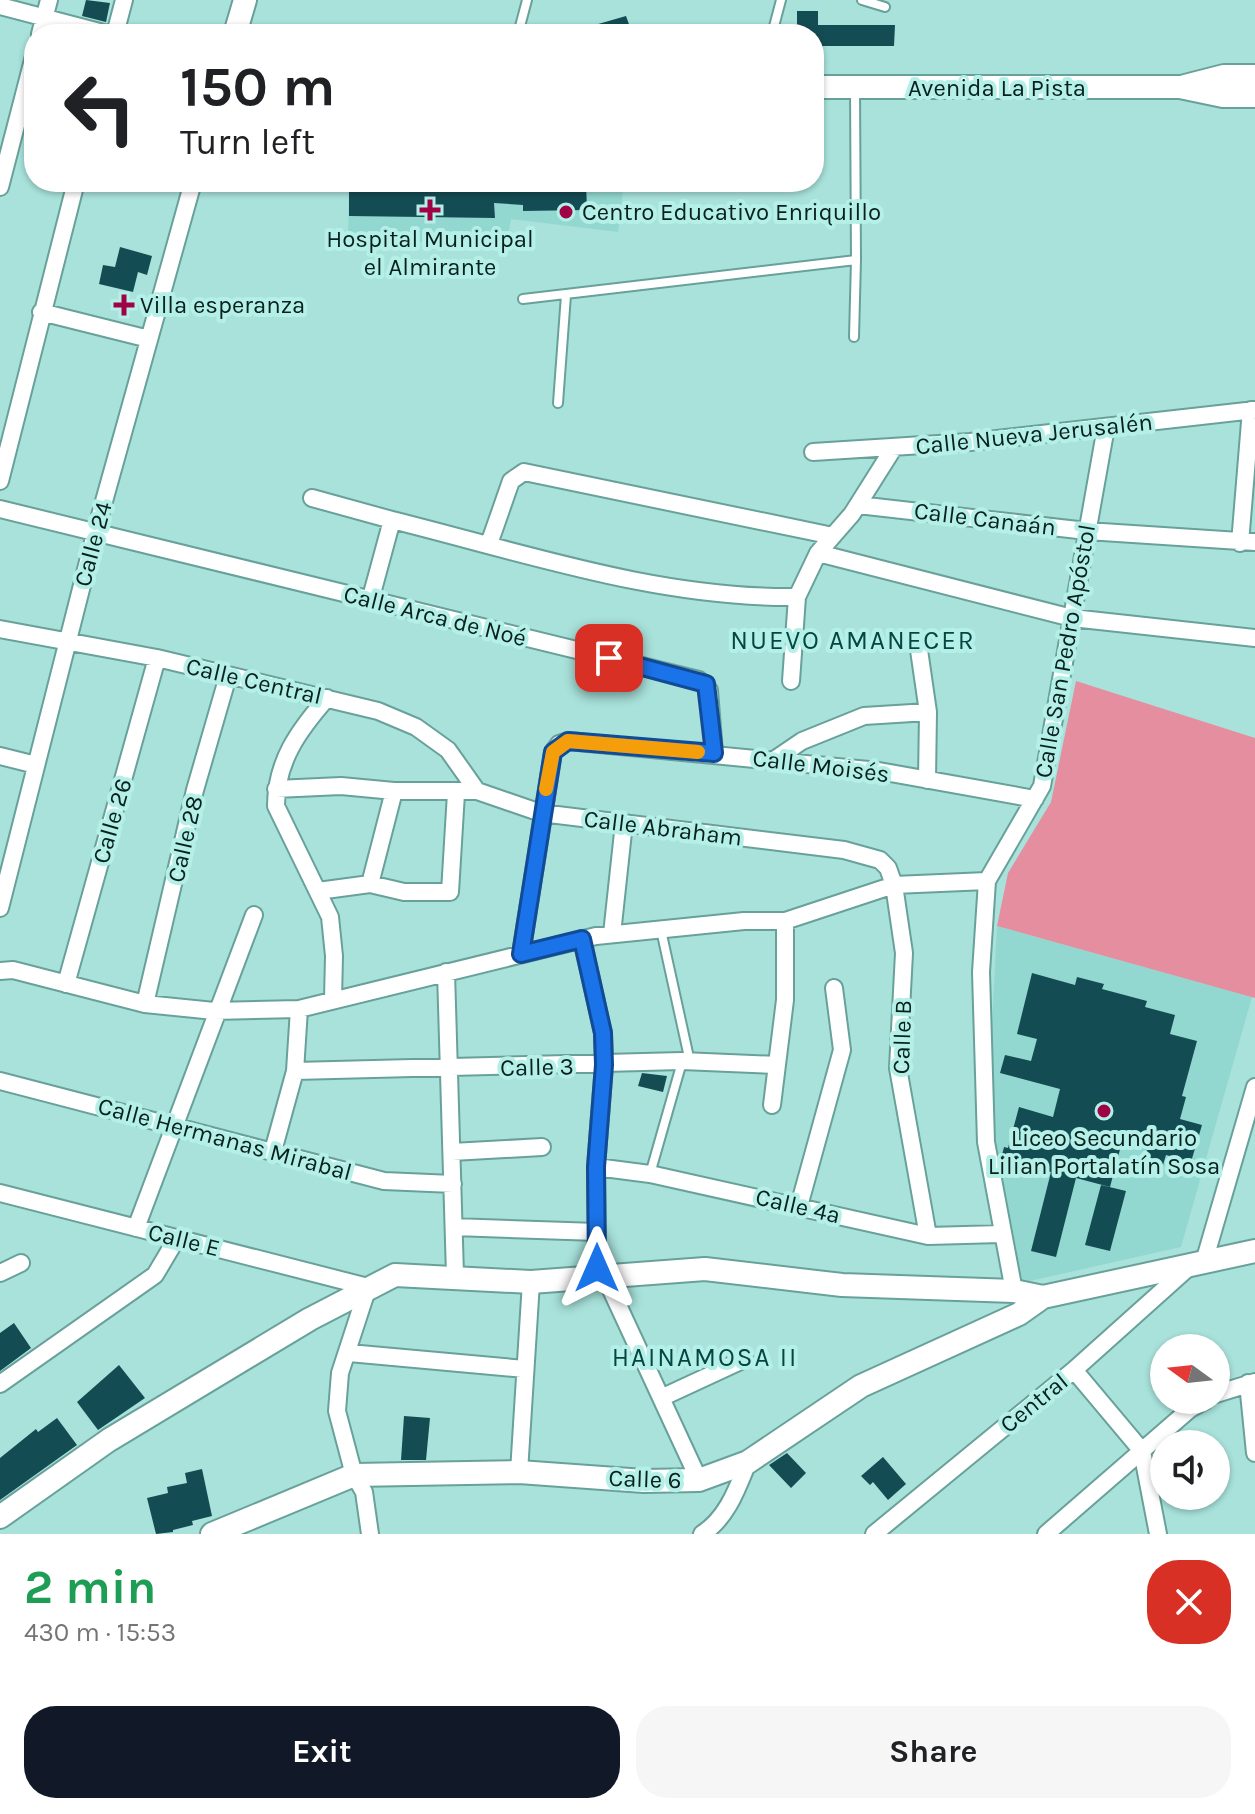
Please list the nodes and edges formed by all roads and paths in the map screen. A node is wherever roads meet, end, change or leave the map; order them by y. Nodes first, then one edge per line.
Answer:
1 (49, 0) edge
2 (124, 0) edge
3 (245, 0) edge
4 (527, 0) edge
5 (781, 0) edge
6 (862, 0) edge
7 (0, 6) edge
8 (885, 7) dead end
9 (38, 24) edge
10 (43, 24) edge
11 (118, 24) edge
12 (238, 24) edge
13 (521, 24) edge
14 (775, 24) edge
15 (1255, 76) edge
16 (824, 87) edge
17 (1180, 87) junction
18 (855, 88) junction
19 (24, 95) edge
20 (1255, 96) edge
21 (0, 187) edge
22 (73, 192) edge
23 (190, 192) edge
24 (856, 260) junction
25 (566, 295) junction
26 (523, 299) dead end
27 (41, 312) junction
28 (854, 337) dead end
29 (149, 339) junction
30 (558, 403) dead end
31 (1253, 410) edge
32 (1106, 427) junction
33 (6, 434) edge
34 (893, 449) junction
35 (813, 452) dead end
36 (0, 481) edge
37 (312, 498) dead end
38 (858, 505) junction
39 (0, 509) edge
40 (392, 520) junction
41 (96, 530) junction
42 (1087, 531) junction
43 (833, 536) junction
44 (1248, 542) edge
45 (489, 544) junction
46 (818, 553) junction
47 (797, 597) junction
48 (370, 601) junction
49 (1072, 618) junction
50 (0, 629) edge
51 (1255, 638) edge
52 (68, 641) junction
53 (919, 650) dead end
54 (157, 658) junction
55 (228, 676) junction
56 (791, 681) dead end
57 (327, 698) junction
58 (928, 712) junction
59 (714, 753) junction
60 (0, 756) edge
61 (774, 760) junction
62 (36, 765) junction
63 (927, 780) junction
64 (276, 789) junction
65 (394, 791) junction
66 (477, 791) junction
67 (456, 793) junction
68 (1035, 799) junction
69 (541, 813) junction
70 (624, 823) junction
71 (987, 881) junction
72 (370, 884) junction
73 (894, 885) junction
74 (318, 891) junction
75 (1, 898) edge
76 (254, 915) dead end
77 (785, 921) junction
78 (661, 930) junction
79 (612, 934) junction
80 (582, 939) junction
81 (521, 954) junction
82 (0, 971) edge
83 (446, 972) junction
84 (66, 984) junction
85 (834, 988) dead end
86 (333, 999) junction
87 (145, 1004) junction
88 (299, 1009) junction
89 (214, 1011) junction
90 (686, 1061) junction
91 (604, 1065) junction
92 (777, 1065) junction
93 (449, 1069) junction
94 (295, 1071) junction
95 (0, 1081) edge
96 (1255, 1087) edge
97 (772, 1105) dead end
98 (175, 1126) junction
99 (542, 1147) dead end
100 (273, 1151) junction
101 (452, 1152) junction
102 (596, 1167) junction
103 (650, 1174) junction
104 (453, 1184) junction
105 (0, 1193) edge
106 (799, 1206) junction
107 (454, 1227) junction
108 (136, 1228) junction
109 (597, 1232) junction
110 (1001, 1234) junction
111 (928, 1236) junction
112 (177, 1238) junction
113 (1255, 1251) edge
114 (21, 1263) dead end
115 (1197, 1264) junction
116 (0, 1273) edge
117 (601, 1273) junction
118 (455, 1275) junction
119 (531, 1282) junction
120 (368, 1287) junction
121 (1014, 1291) junction
122 (1043, 1297) junction
123 (349, 1353) junction
124 (745, 1359) dead end
125 (525, 1369) junction
126 (1074, 1370) junction
127 (1252, 1382) edge
128 (0, 1384) edge
129 (1230, 1389) edge
130 (663, 1397) junction
131 (1184, 1414) edge
132 (1142, 1451) junction
133 (1255, 1453) edge
134 (748, 1462) junction
135 (519, 1472) junction
136 (354, 1475) junction
137 (699, 1480) junction
138 (0, 1517) edge
139 (212, 1534) edge
140 (370, 1534) edge
141 (702, 1534) edge
142 (874, 1534) edge
143 (1046, 1534) edge
144 (1158, 1534) edge

1 - 10 street
2 - 11 street
3 - 12 street
4 - 13 lane
5 - 14 lane
6 - 8 lane
7 - 9 street
15 - 17 street, Avenida La Pista
16 - 18 street, Avenida La Pista
17 - 18 street, Avenida La Pista
17 - 20 street, Avenida La Pista
18 - 24 lane
19 - 21 street
22 - 27 street
23 - 29 street, Calle 24
24 - 25 lane
24 - 28 lane
25 - 26 lane
25 - 30 lane
27 - 29 street
27 - 33 street
29 - 41 street, Calle 24
31 - 32 street, Calle Nueva Jerusalén
31 - 44 street
32 - 34 street, Calle Nueva Jerusalén
32 - 42 street, Calle San Pedro Apóstol
33 - 36 street
34 - 35 street, Calle Nueva Jerusalén
34 - 38 street
37 - 40 street
38 - 42 street, Calle Canaán
38 - 43 street
39 - 41 street, Calle Arca de Noé
40 - 45 street
40 - 48 street
41 - 48 street, Calle Arca de Noé
41 - 52 street, Calle 24
42 - 44 street, Calle Canaán
42 - 49 street, Calle San Pedro Apóstol
43 - 45 street
43 - 46 street
45 - 47 street
46 - 47 street
46 - 49 street
47 - 56 street
48 - 59 street, Calle Arca de Noé
49 - 51 street
49 - 68 street, Calle San Pedro Apóstol
50 - 52 street, Calle Central
52 - 54 street, Calle Central
52 - 62 street, Calle 24
53 - 58 street
54 - 55 street, Calle Central
54 - 84 street, Calle 26
55 - 57 street, Calle Central
55 - 87 street, Calle 28
57 - 64 street
57 - 66 street, Calle Central
58 - 61 street
58 - 63 street
59 - 61 street, Calle Moisés
59 - 69 street, Calle Moisés
60 - 62 street
61 - 63 street, Calle Moisés
62 - 75 street, Calle 24
63 - 68 street, Calle Moisés
64 - 65 street, Calle Abraham
64 - 74 street
65 - 67 street, Calle Abraham
65 - 72 street
66 - 67 street, Calle Abraham
66 - 69 street, Calle Abraham
67 - 72 street
68 - 71 street, Calle San Pedro Apóstol
69 - 70 street, Calle Abraham
69 - 81 street
70 - 73 street, Calle Abraham
70 - 79 street
71 - 73 street
71 - 110 street, Calle San Pedro Apóstol
72 - 74 street
73 - 77 street
73 - 111 street, Calle B
74 - 86 street
76 - 89 street
77 - 78 street
77 - 92 street
78 - 79 street
78 - 90 lane
79 - 80 street
80 - 81 street
80 - 91 street
81 - 83 street
82 - 84 street
83 - 86 street
83 - 93 street
84 - 87 street
85 - 106 street
86 - 88 street
87 - 89 street
88 - 89 street
88 - 94 street
89 - 98 street
90 - 91 street, Calle 3
90 - 92 street, Calle 3
90 - 103 lane
91 - 93 street, Calle 3
91 - 102 street
92 - 97 street
93 - 94 street, Calle 3
93 - 101 street
94 - 100 street
95 - 98 street, Calle Hermanas Mirabal
96 - 115 street
98 - 100 street, Calle Hermanas Mirabal
98 - 108 street
99 - 101 street
100 - 104 street, Calle Hermanas Mirabal
101 - 104 street
102 - 103 street, Calle 4a
102 - 109 street
103 - 106 street, Calle 4a
104 - 107 street
105 - 108 street, Calle E
106 - 111 street, Calle 4a
107 - 109 street
107 - 118 street
108 - 112 street, Calle E
109 - 117 street
110 - 111 street, Calle 4a
110 - 121 street, Calle San Pedro Apóstol
112 - 120 street, Calle E
112 - 128 street
113 - 115 street
114 - 116 street
115 - 122 street
115 - 126 street, Central
117 - 119 street
117 - 121 street
117 - 130 street
118 - 119 street
118 - 120 street
119 - 125 street
120 - 123 street
120 - 138 street
121 - 122 street
122 - 134 street, Calle 6
123 - 125 street
123 - 136 street
124 - 130 street
125 - 135 street
126 - 132 street
126 - 142 street, Central
127 - 129 street
127 - 133 street
130 - 137 street
131 - 132 street
132 - 143 street
132 - 144 street
134 - 137 street, Calle 6
134 - 141 street
135 - 136 street, Calle 6
135 - 137 street, Calle 6
136 - 139 street, Calle 6
136 - 140 street

